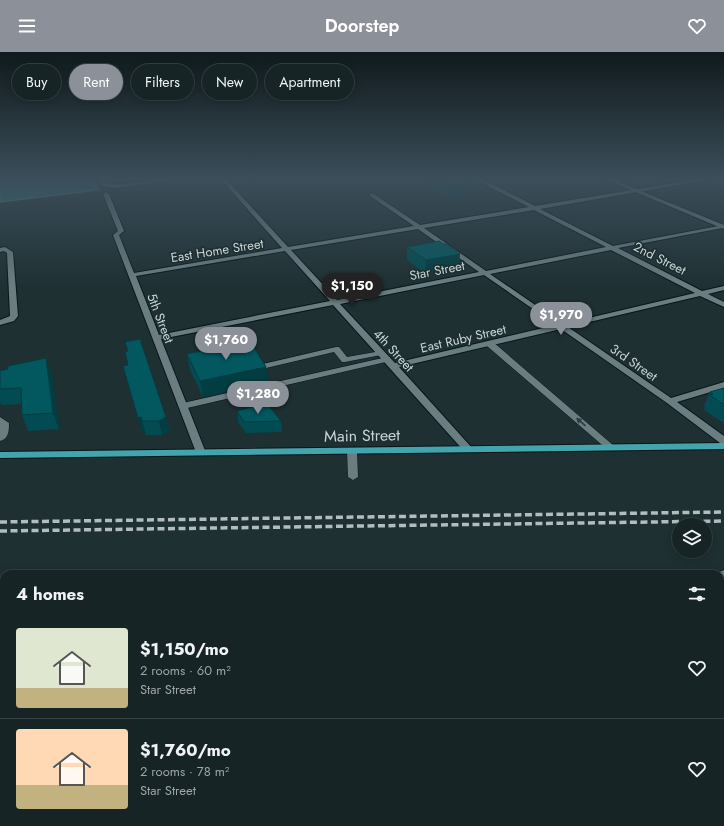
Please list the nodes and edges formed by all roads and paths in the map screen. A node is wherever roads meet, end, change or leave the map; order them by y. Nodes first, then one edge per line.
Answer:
1 (114, 214) edge
2 (254, 214) edge
3 (400, 214) edge
4 (501, 214) edge
5 (548, 214) edge
6 (692, 214) edge
7 (723, 227) edge
8 (420, 228) junction
9 (613, 248) junction
10 (0, 250) edge
11 (286, 250) junction
12 (484, 273) junction
13 (132, 275) junction
14 (724, 288) edge
15 (702, 293) junction
16 (334, 302) junction
17 (724, 305) edge
18 (0, 323) edge
19 (561, 326) junction
20 (156, 338) junction
21 (490, 344) junction
22 (384, 356) junction
23 (266, 366) edge
24 (394, 366) junction
25 (724, 385) edge
26 (670, 401) junction
27 (183, 406) junction
28 (0, 420) edge
29 (0, 438) edge
30 (724, 441) edge
31 (724, 446) edge
32 (611, 448) junction
33 (468, 449) junction
34 (352, 451) junction
35 (201, 452) junction
36 (0, 455) edge
37 (353, 476) dead end

1 - 13 street, 5th Street
2 - 11 street, 4th Street
3 - 8 street, 3rd Street
4 - 8 street, East Home Street
5 - 9 street, 2nd Street
6 - 7 street
7 - 9 street, Star Street
8 - 11 street, East Home Street
8 - 12 street, 3rd Street
9 - 12 street, Star Street
9 - 15 street, 2nd Street
10 - 18 street
11 - 13 street, East Home Street
11 - 16 street, 4th Street
12 - 16 street, Star Street
12 - 19 street, 3rd Street
13 - 20 street, 5th Street
14 - 15 street, East Ruby Street
15 - 17 street, 2nd Street
15 - 19 street, East Ruby Street
16 - 20 street, Star Street
16 - 22 street, 4th Street
19 - 21 street, East Ruby Street
19 - 26 street, 3rd Street
20 - 27 street, 5th Street
21 - 24 street, East Ruby Street
32 -> 21 lane
22 - 23 lane
22 - 24 street, 4th Street
22 - 27 lane
24 - 33 street, 4th Street
25 - 26 street
26 - 30 street, 3rd Street
27 - 35 street, 5th Street
28 - 29 lane
31 - 32 main road, Main Street
32 - 33 main road, Main Street
33 - 34 main road, Main Street
34 - 35 main road, Main Street
34 - 37 lane
35 - 36 main road, Main Street

